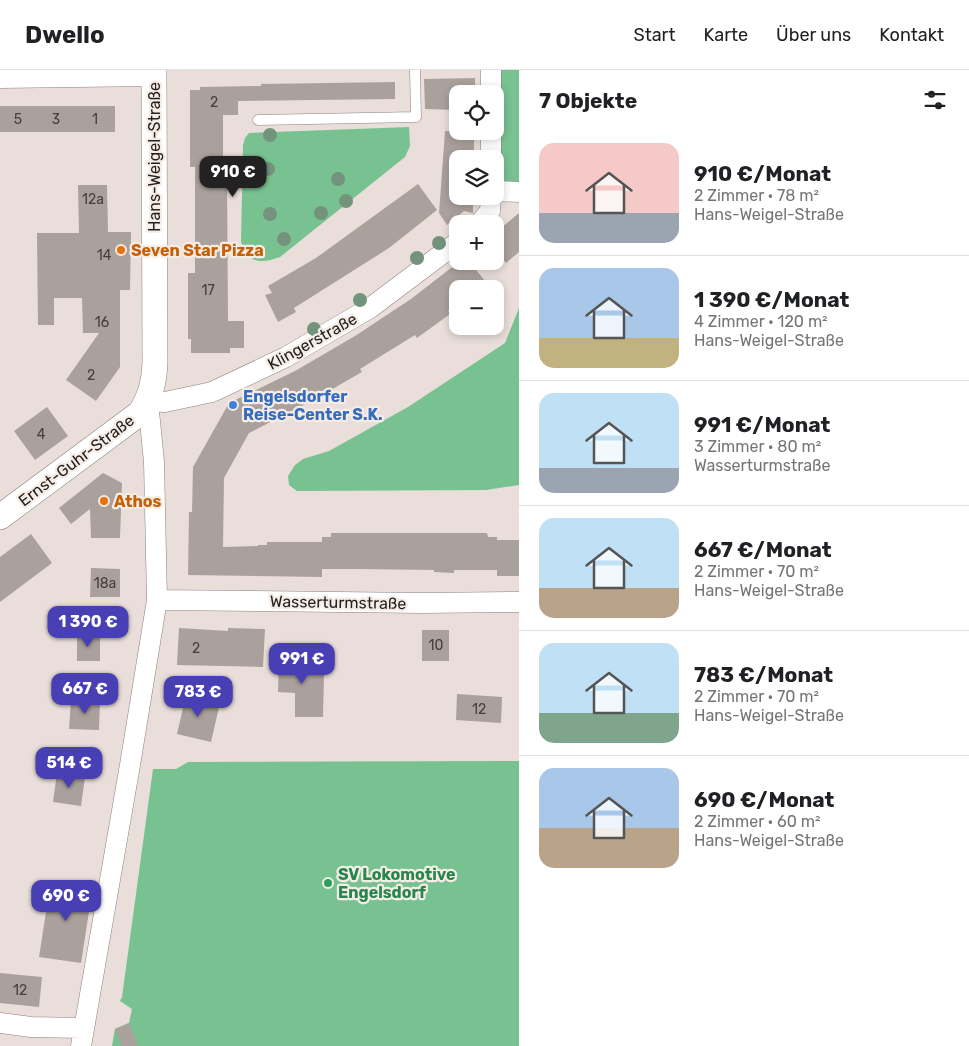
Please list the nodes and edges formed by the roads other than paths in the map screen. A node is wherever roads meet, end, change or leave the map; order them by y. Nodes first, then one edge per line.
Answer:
1 (415, 70) edge
2 (491, 70) edge
3 (154, 73) edge
4 (0, 78) edge
5 (491, 85) edge
6 (258, 120) dead end
7 (504, 191) edge
8 (519, 192) edge
9 (449, 249) edge
10 (148, 401) junction
11 (0, 517) edge
12 (157, 600) junction
13 (519, 602) edge
14 (0, 1023) edge
15 (82, 1037) edge

1 - 6 lane
2 - 5 street
3 - 4 street
3 - 10 street, Hans-Weigel-Straße
7 - 8 street
9 - 10 street, Klingerstraße
10 - 11 street, Ernst-Guhr-Straße
10 - 12 street, Hans-Weigel-Straße
12 - 13 street, Wasserturmstraße
12 - 15 street, Hans-Weigel-Straße
14 - 15 street

